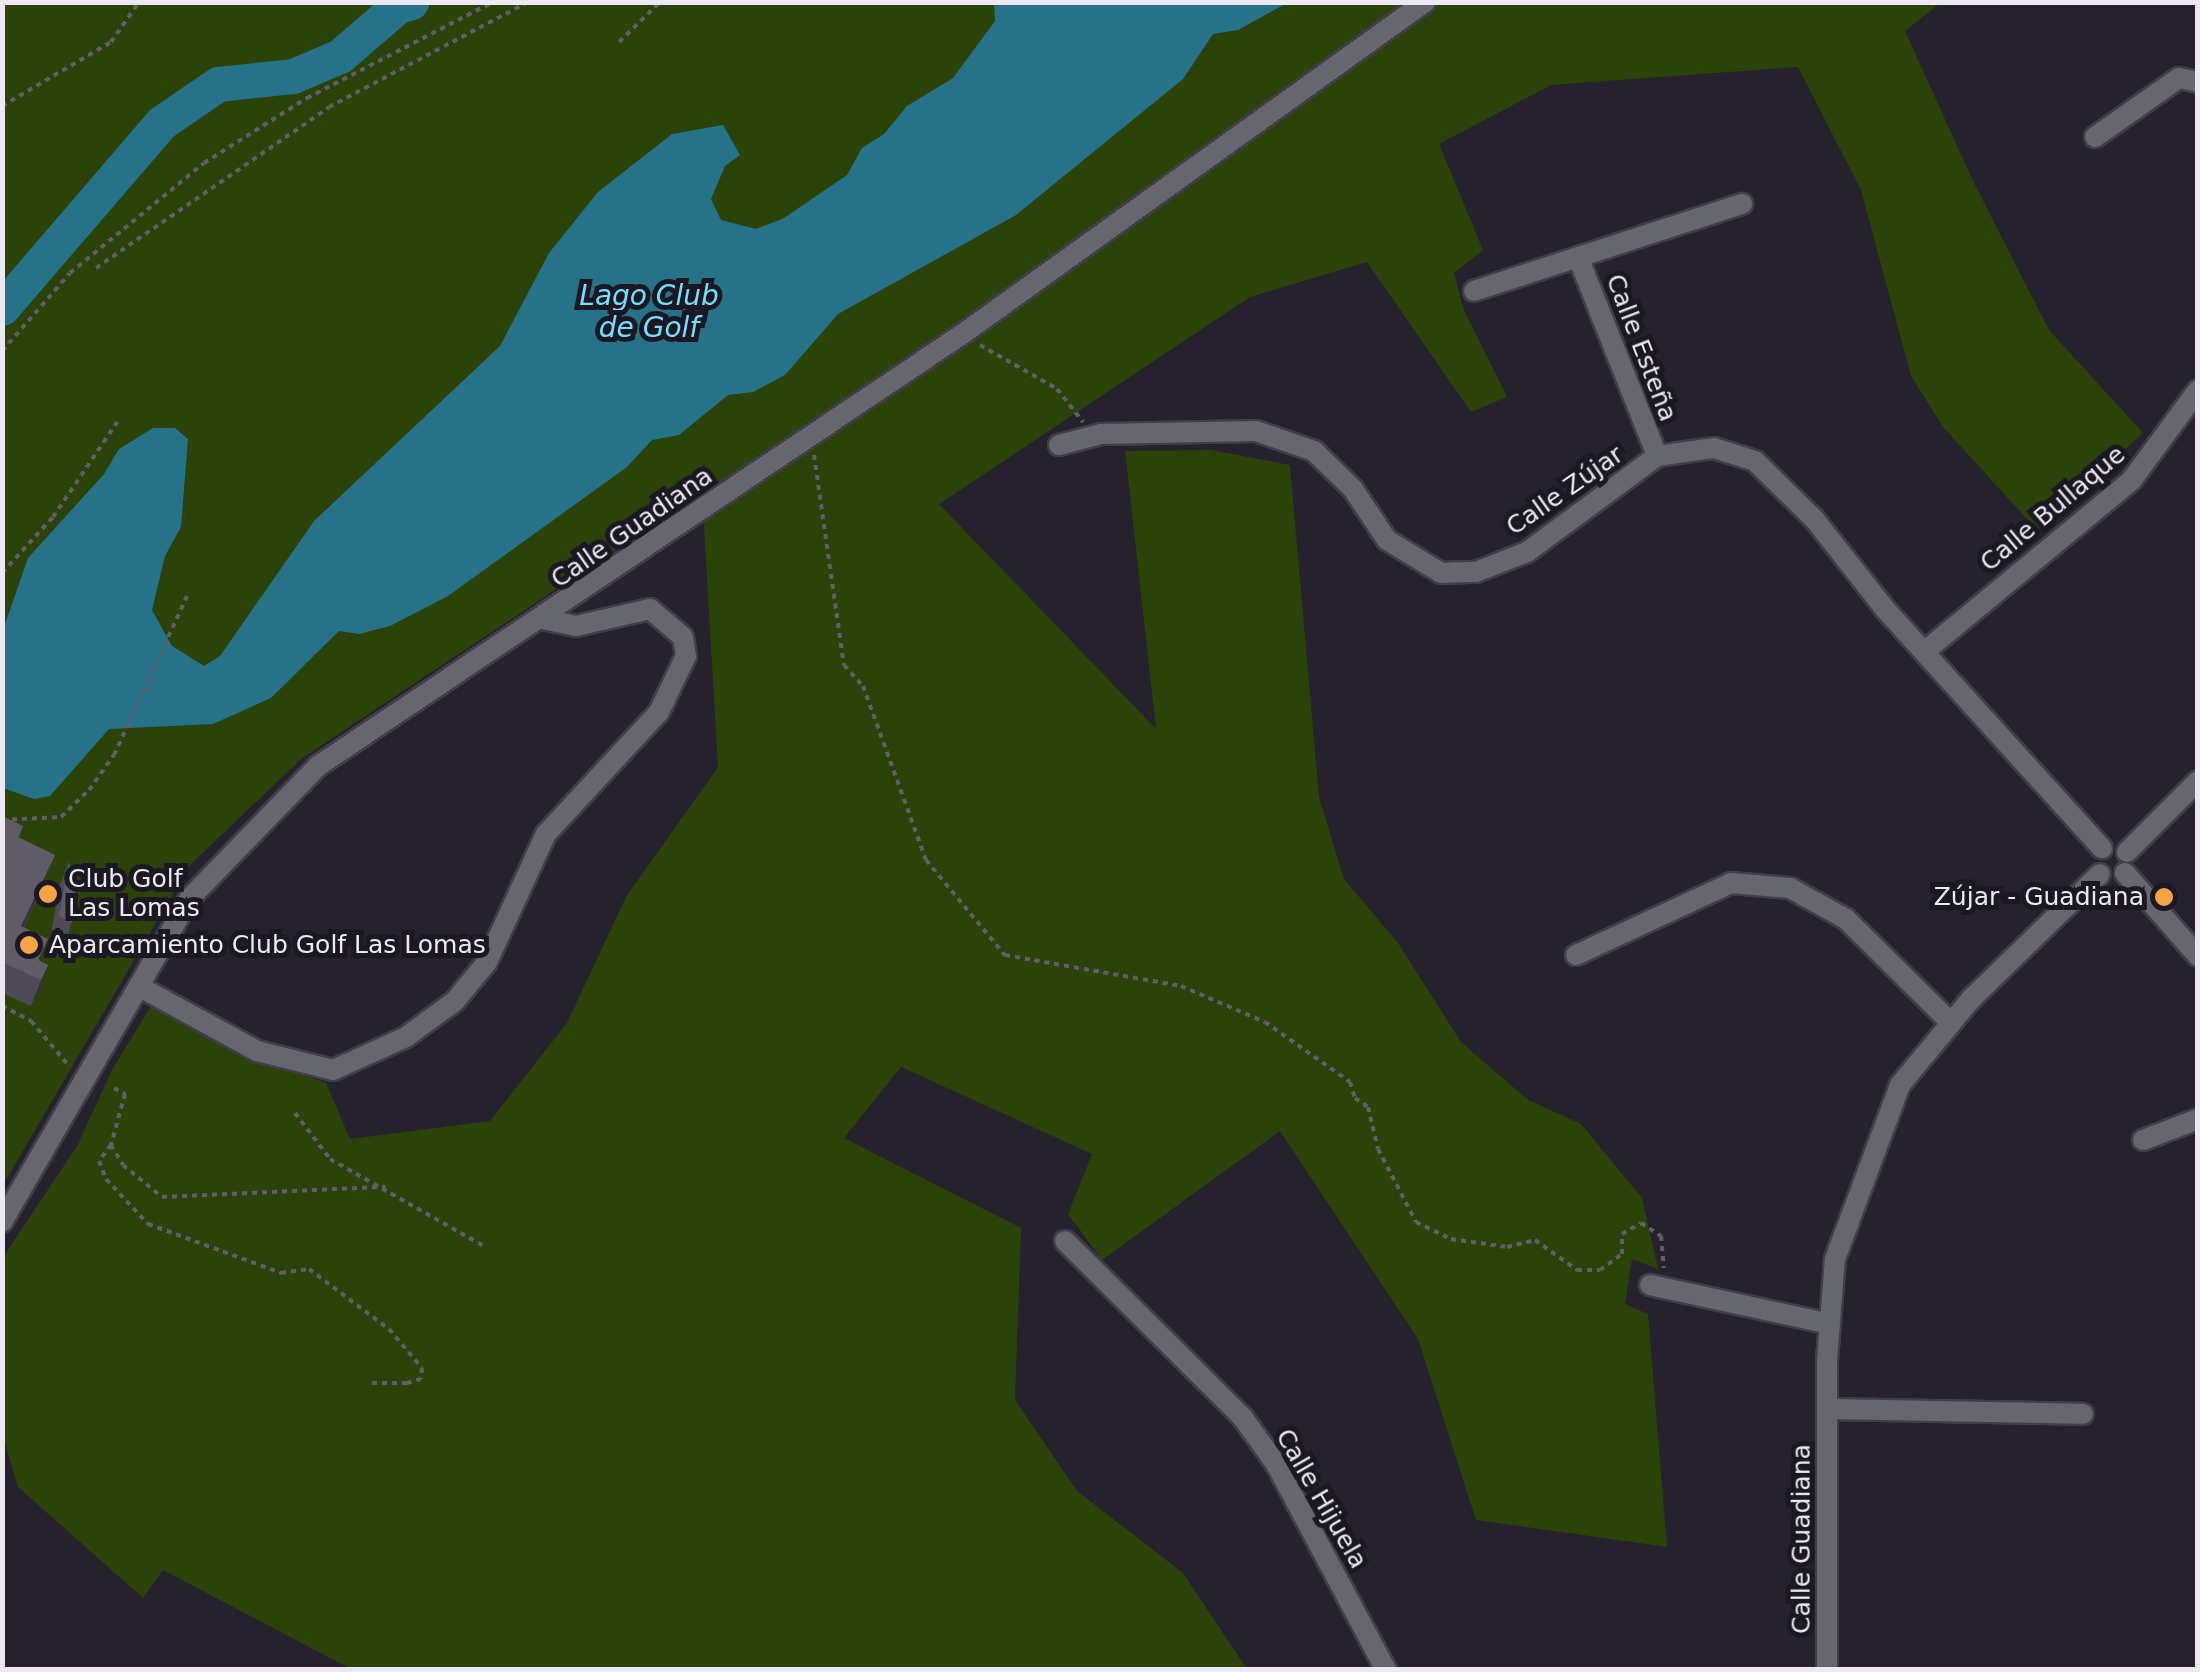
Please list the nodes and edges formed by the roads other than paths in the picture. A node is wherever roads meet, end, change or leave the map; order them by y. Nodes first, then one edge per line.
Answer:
1 (1425, 2) edge
2 (2198, 82) edge
3 (2095, 138) dead end
4 (1742, 204) dead end
5 (1578, 257) junction
6 (1474, 291) dead end
7 (2198, 390) edge
8 (1059, 445) dead end
9 (1657, 456) junction
10 (544, 619) junction
11 (1924, 652) junction
12 (2198, 781) edge
13 (2102, 848) junction
14 (2126, 862) junction
15 (2100, 874) junction
16 (1576, 955) dead end
17 (2198, 956) edge
18 (140, 987) junction
19 (1952, 1022) junction
20 (2198, 1119) edge
21 (2143, 1140) dead end
22 (2, 1222) edge
23 (1066, 1241) dead end
24 (1658, 1287) road end
25 (1830, 1324) junction
26 (1827, 1409) junction
27 (2083, 1414) dead end
28 (1386, 1670) edge
29 (1827, 1670) edge

1 - 10 street, Calle Guadiana
2 - 3 street
4 - 5 street, Calle Esteña
5 - 6 street, Calle Esteña
5 - 9 street, Calle Esteña
7 - 11 street, Calle Bullaque
8 - 9 street, Calle Zújar
9 - 11 street, Calle Zújar
10 - 18 street, Calle Guadiana
10 - 18 street
11 - 13 street, Calle Zújar
12 - 14 street
13 - 14 street
13 - 15 street
14 - 15 street
14 - 17 street
15 - 19 street, Calle Guadiana
16 - 19 street
18 - 22 street, Calle Guadiana
19 - 25 street, Calle Guadiana
20 - 21 street
23 - 28 street, Calle Hijuela
24 - 25 street
25 - 26 street, Calle Guadiana
26 - 27 street, Calle Guadiana
26 - 29 street, Calle Guadiana

